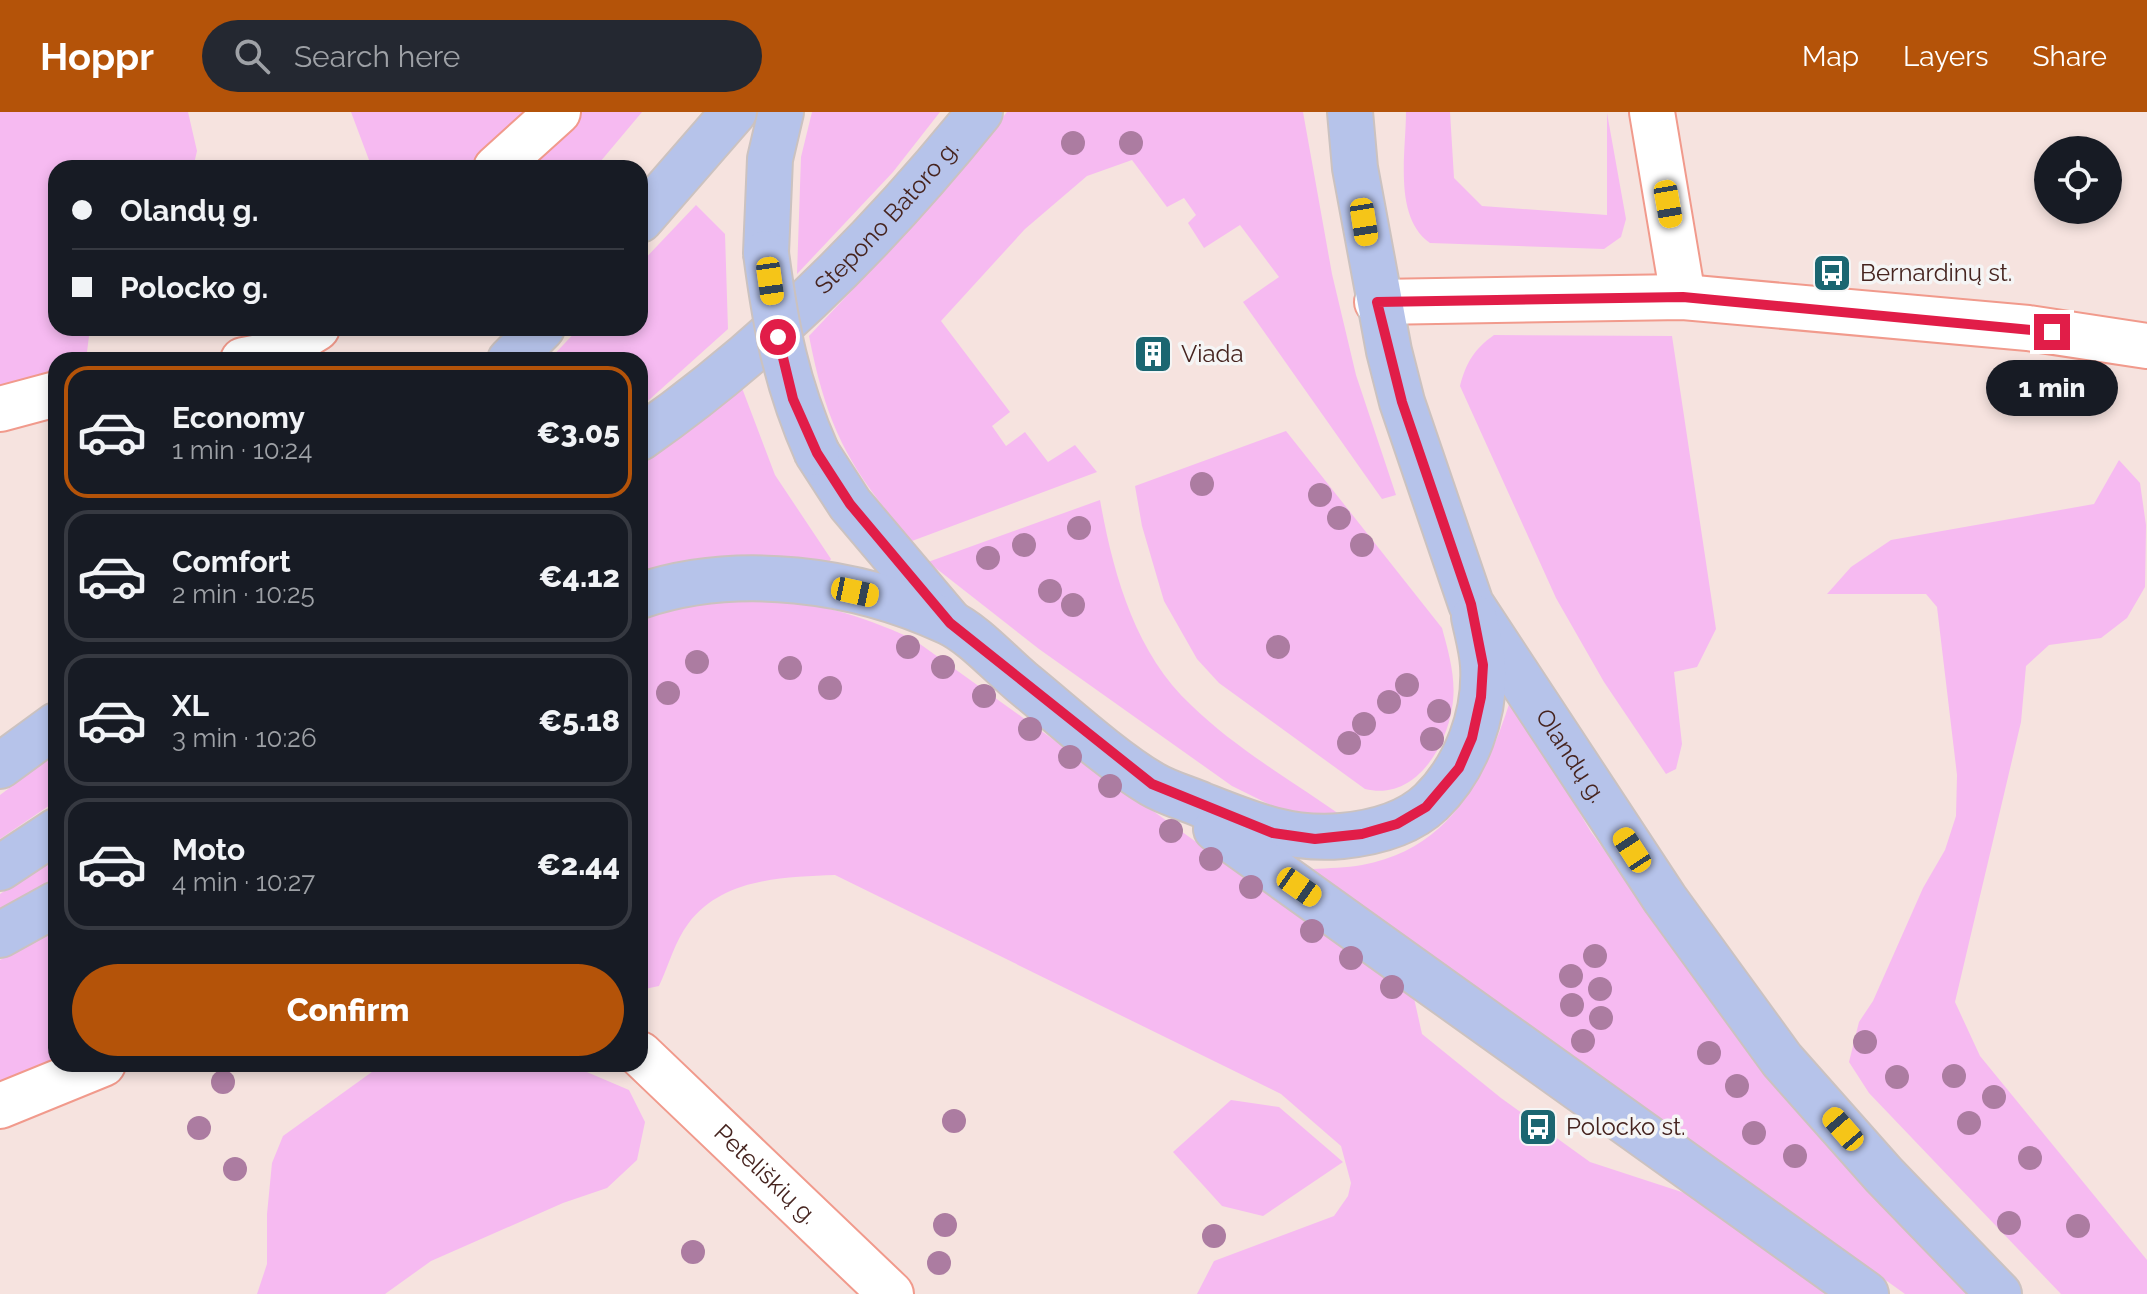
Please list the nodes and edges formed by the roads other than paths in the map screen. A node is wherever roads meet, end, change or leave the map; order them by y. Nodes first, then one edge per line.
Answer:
1 (558, 112) edge
2 (734, 112) edge
3 (781, 112) edge
4 (980, 112) edge
5 (1350, 112) edge
6 (1652, 112) edge
7 (505, 160) edge
8 (648, 211) edge
9 (1683, 297) junction
10 (1377, 302) junction
11 (304, 336) edge
12 (534, 336) edge
13 (2147, 346) edge
14 (278, 352) edge
15 (518, 352) edge
16 (48, 396) edge
17 (0, 409) edge
18 (648, 432) edge
19 (648, 594) edge
20 (1471, 604) junction
21 (950, 623) junction
22 (48, 731) edge
23 (0, 766) edge
24 (1152, 784) junction
25 (48, 836) edge
26 (0, 868) edge
27 (48, 908) edge
28 (0, 935) edge
29 (648, 1062) edge
30 (83, 1072) edge
31 (0, 1106) edge
32 (891, 1294) edge
33 (1866, 1294) edge
34 (1999, 1294) edge

1 - 7 street
2 - 8 main road
3 - 21 main road, bridge
4 - 18 main road, Stepono Batoro g.
5 - 10 main road, Olandų g.
6 - 9 street
9 - 10 street
9 - 13 street
10 - 20 main road, Olandų g.
11 - 14 street
12 - 15 main road
16 - 17 street
19 - 21 main road
20 - 24 main road
20 - 34 main road, Olandų g.
21 - 24 main road
22 - 23 main road
24 - 33 main road
25 - 26 main road
27 - 28 main road
29 - 32 street, Peteliškių g.
30 - 31 street

